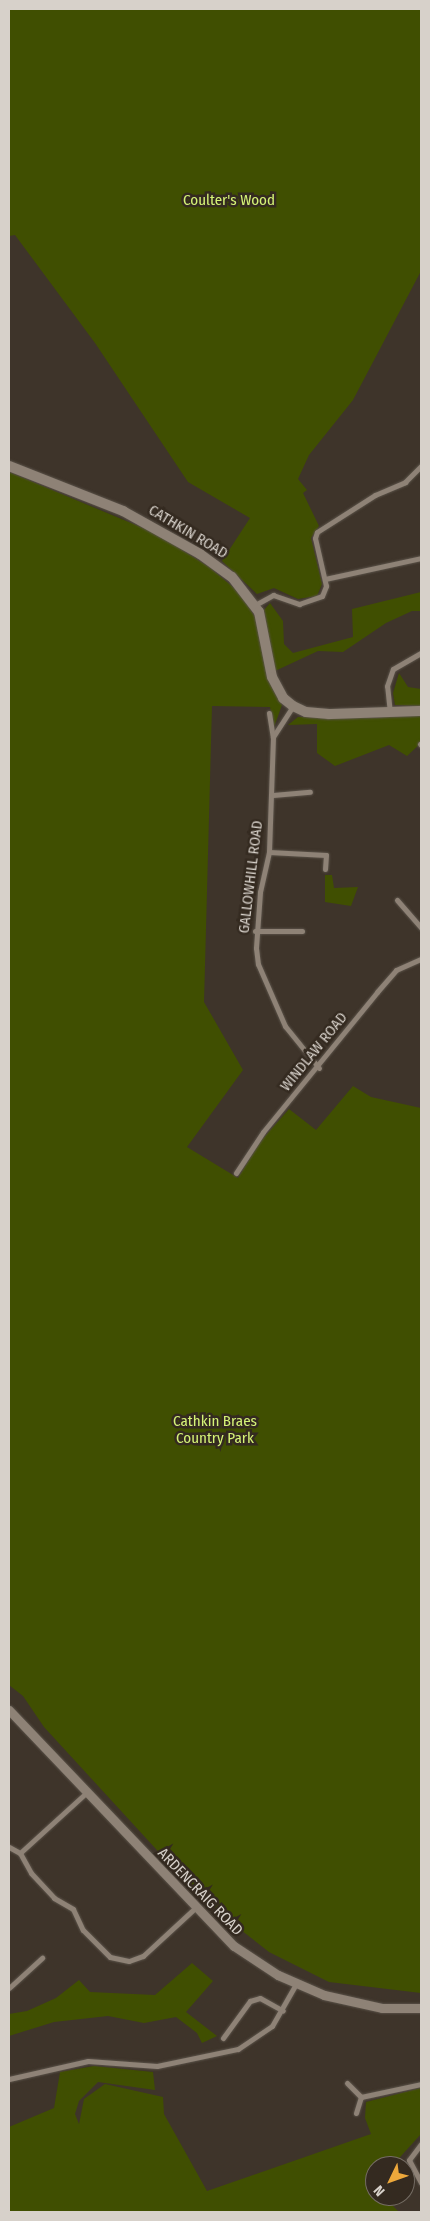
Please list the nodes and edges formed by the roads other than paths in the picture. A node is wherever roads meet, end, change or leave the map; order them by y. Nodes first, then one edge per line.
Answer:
1 (9, 466) edge
2 (421, 466) edge
3 (421, 558) edge
4 (325, 579) junction
5 (255, 605) junction
6 (421, 653) edge
7 (293, 706) junction
8 (421, 711) edge
9 (269, 712) dead end
10 (390, 713) junction
11 (273, 737) junction
12 (310, 792) dead end
13 (273, 795) junction
14 (269, 852) junction
15 (325, 869) dead end
16 (397, 900) dead end
17 (421, 928) edge
18 (255, 931) junction
19 (302, 931) dead end
20 (421, 959) edge
21 (319, 1068) junction
22 (236, 1173) dead end
23 (9, 1712) edge
24 (87, 1792) junction
25 (9, 1847) edge
26 (20, 1853) junction
27 (195, 1908) junction
28 (42, 1958) dead end
29 (296, 1984) junction
30 (9, 1987) edge
31 (421, 2008) edge
32 (283, 2011) junction
33 (223, 2038) dead end
34 (9, 2079) edge
35 (347, 2083) dead end
36 (421, 2084) edge
37 (361, 2097) junction
38 (356, 2114) dead end
39 (421, 2144) edge
40 (421, 2182) edge

1 - 5 main road, CATHKIN ROAD
2 - 4 street
3 - 4 street
4 - 5 street
5 - 7 main road, CATHKIN ROAD
6 - 10 street
7 - 10 main road
7 - 11 street
8 - 10 main road
9 - 11 street, GALLOWHILL ROAD
11 - 13 street, GALLOWHILL ROAD
12 - 13 street
13 - 14 street, GALLOWHILL ROAD
14 - 15 street
14 - 18 street, GALLOWHILL ROAD
16 - 17 street
18 - 19 street
18 - 21 street, GALLOWHILL ROAD
20 - 21 street, WINDLAW ROAD
21 - 22 street, WINDLAW ROAD
23 - 24 street, ARDENCRAIG ROAD
24 - 26 street
24 - 27 street, ARDENCRAIG ROAD
25 - 26 street
26 - 27 street
27 - 29 street, ARDENCRAIG ROAD
28 - 30 street
29 - 31 street, ARDENCRAIG ROAD
29 - 32 street
32 - 33 street
32 - 34 street
35 - 37 street
36 - 37 street
37 - 38 street
39 - 40 street

